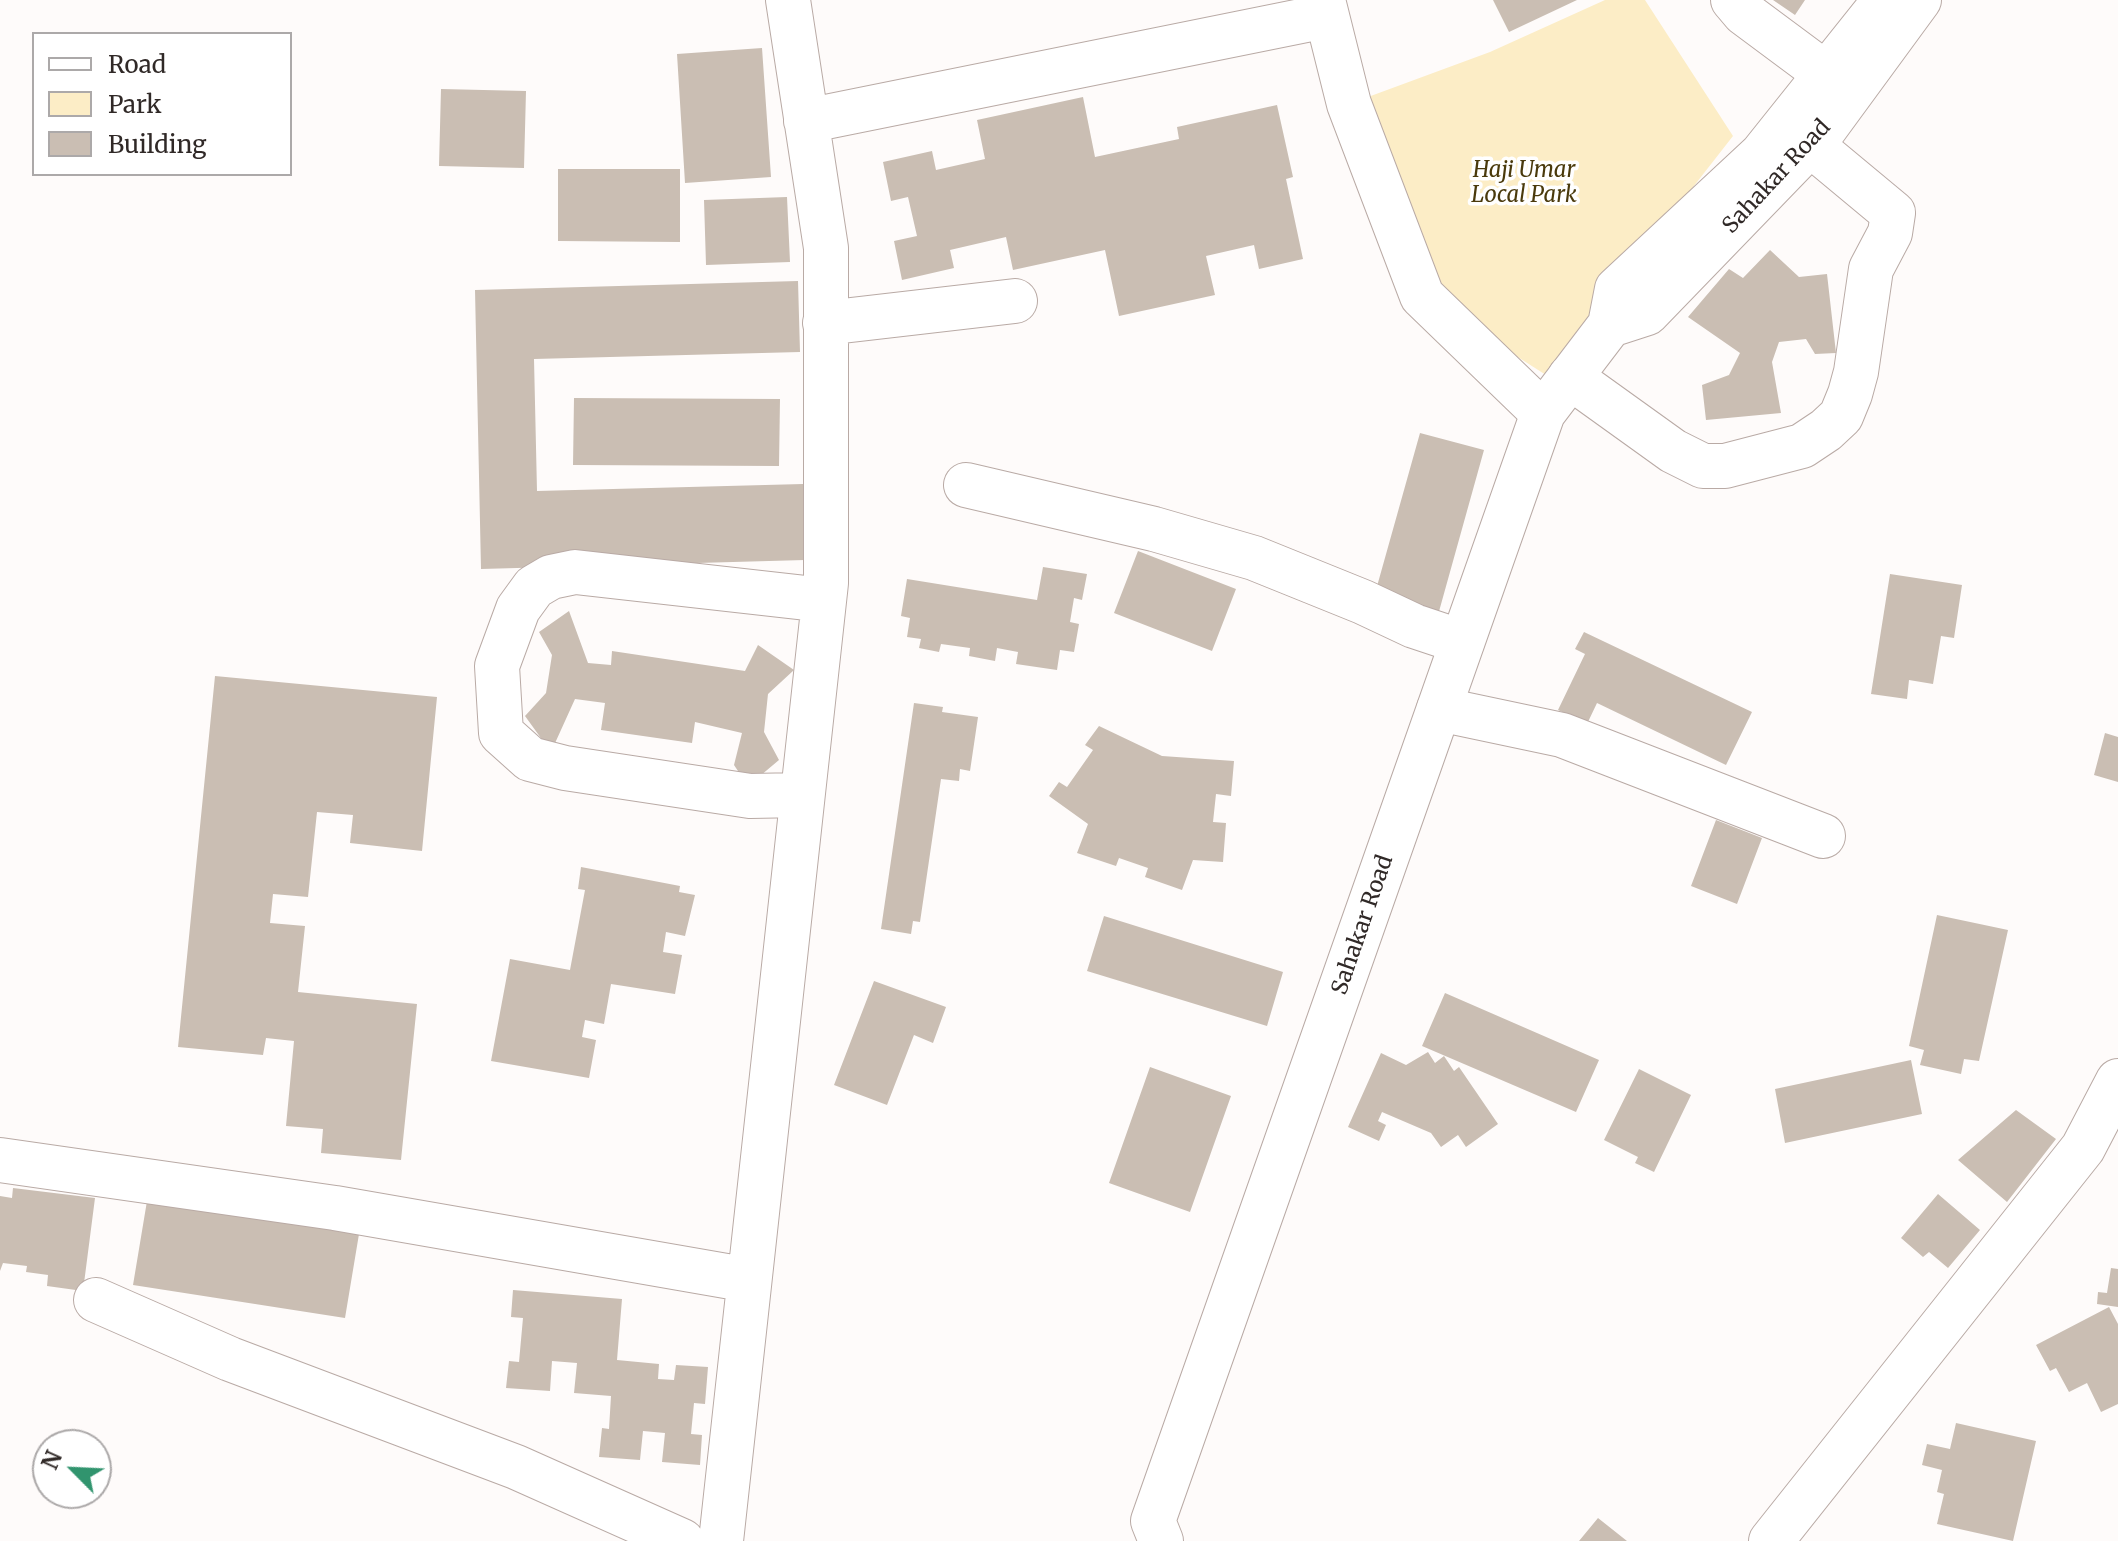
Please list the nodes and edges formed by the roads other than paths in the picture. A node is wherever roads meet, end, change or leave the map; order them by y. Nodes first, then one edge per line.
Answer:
1 (788, 0) edge
2 (1733, 0) edge
3 (1907, 1) edge
4 (1324, 8) edge
5 (1826, 74) junction
6 (806, 121) junction
7 (1810, 144) junction
8 (1015, 301) dead end
9 (825, 323) junction
10 (1610, 325) junction
11 (1570, 377) junction
12 (1543, 413) junction
13 (966, 485) dead end
14 (824, 600) junction
15 (1462, 642) junction
16 (1439, 709) junction
17 (802, 795) junction
18 (1823, 836) dead end
19 (2118, 1081) edge
20 (0, 1160) edge
21 (749, 1280) junction
22 (96, 1300) dead end
23 (682, 1541) edge
24 (721, 1541) edge
25 (1161, 1541) edge
26 (1771, 1541) edge

1 - 6 street
2 - 5 street
3 - 5 street, Sahakar Road
3 - 7 street, Sahakar Road
4 - 6 street
4 - 12 street
5 - 10 street, Sahakar Road
6 - 9 street
7 - 10 street, Sahakar Road
7 - 11 street
8 - 9 street
9 - 14 street
10 - 11 street, Sahakar Road
11 - 12 street, Sahakar Road
12 - 15 street, Sahakar Road
13 - 15 street
14 - 17 street
14 - 17 street
15 - 16 street, Sahakar Road
16 - 18 street
16 - 25 street, Sahakar Road
17 - 21 street
19 - 26 street
20 - 21 street
21 - 24 street
22 - 23 street

